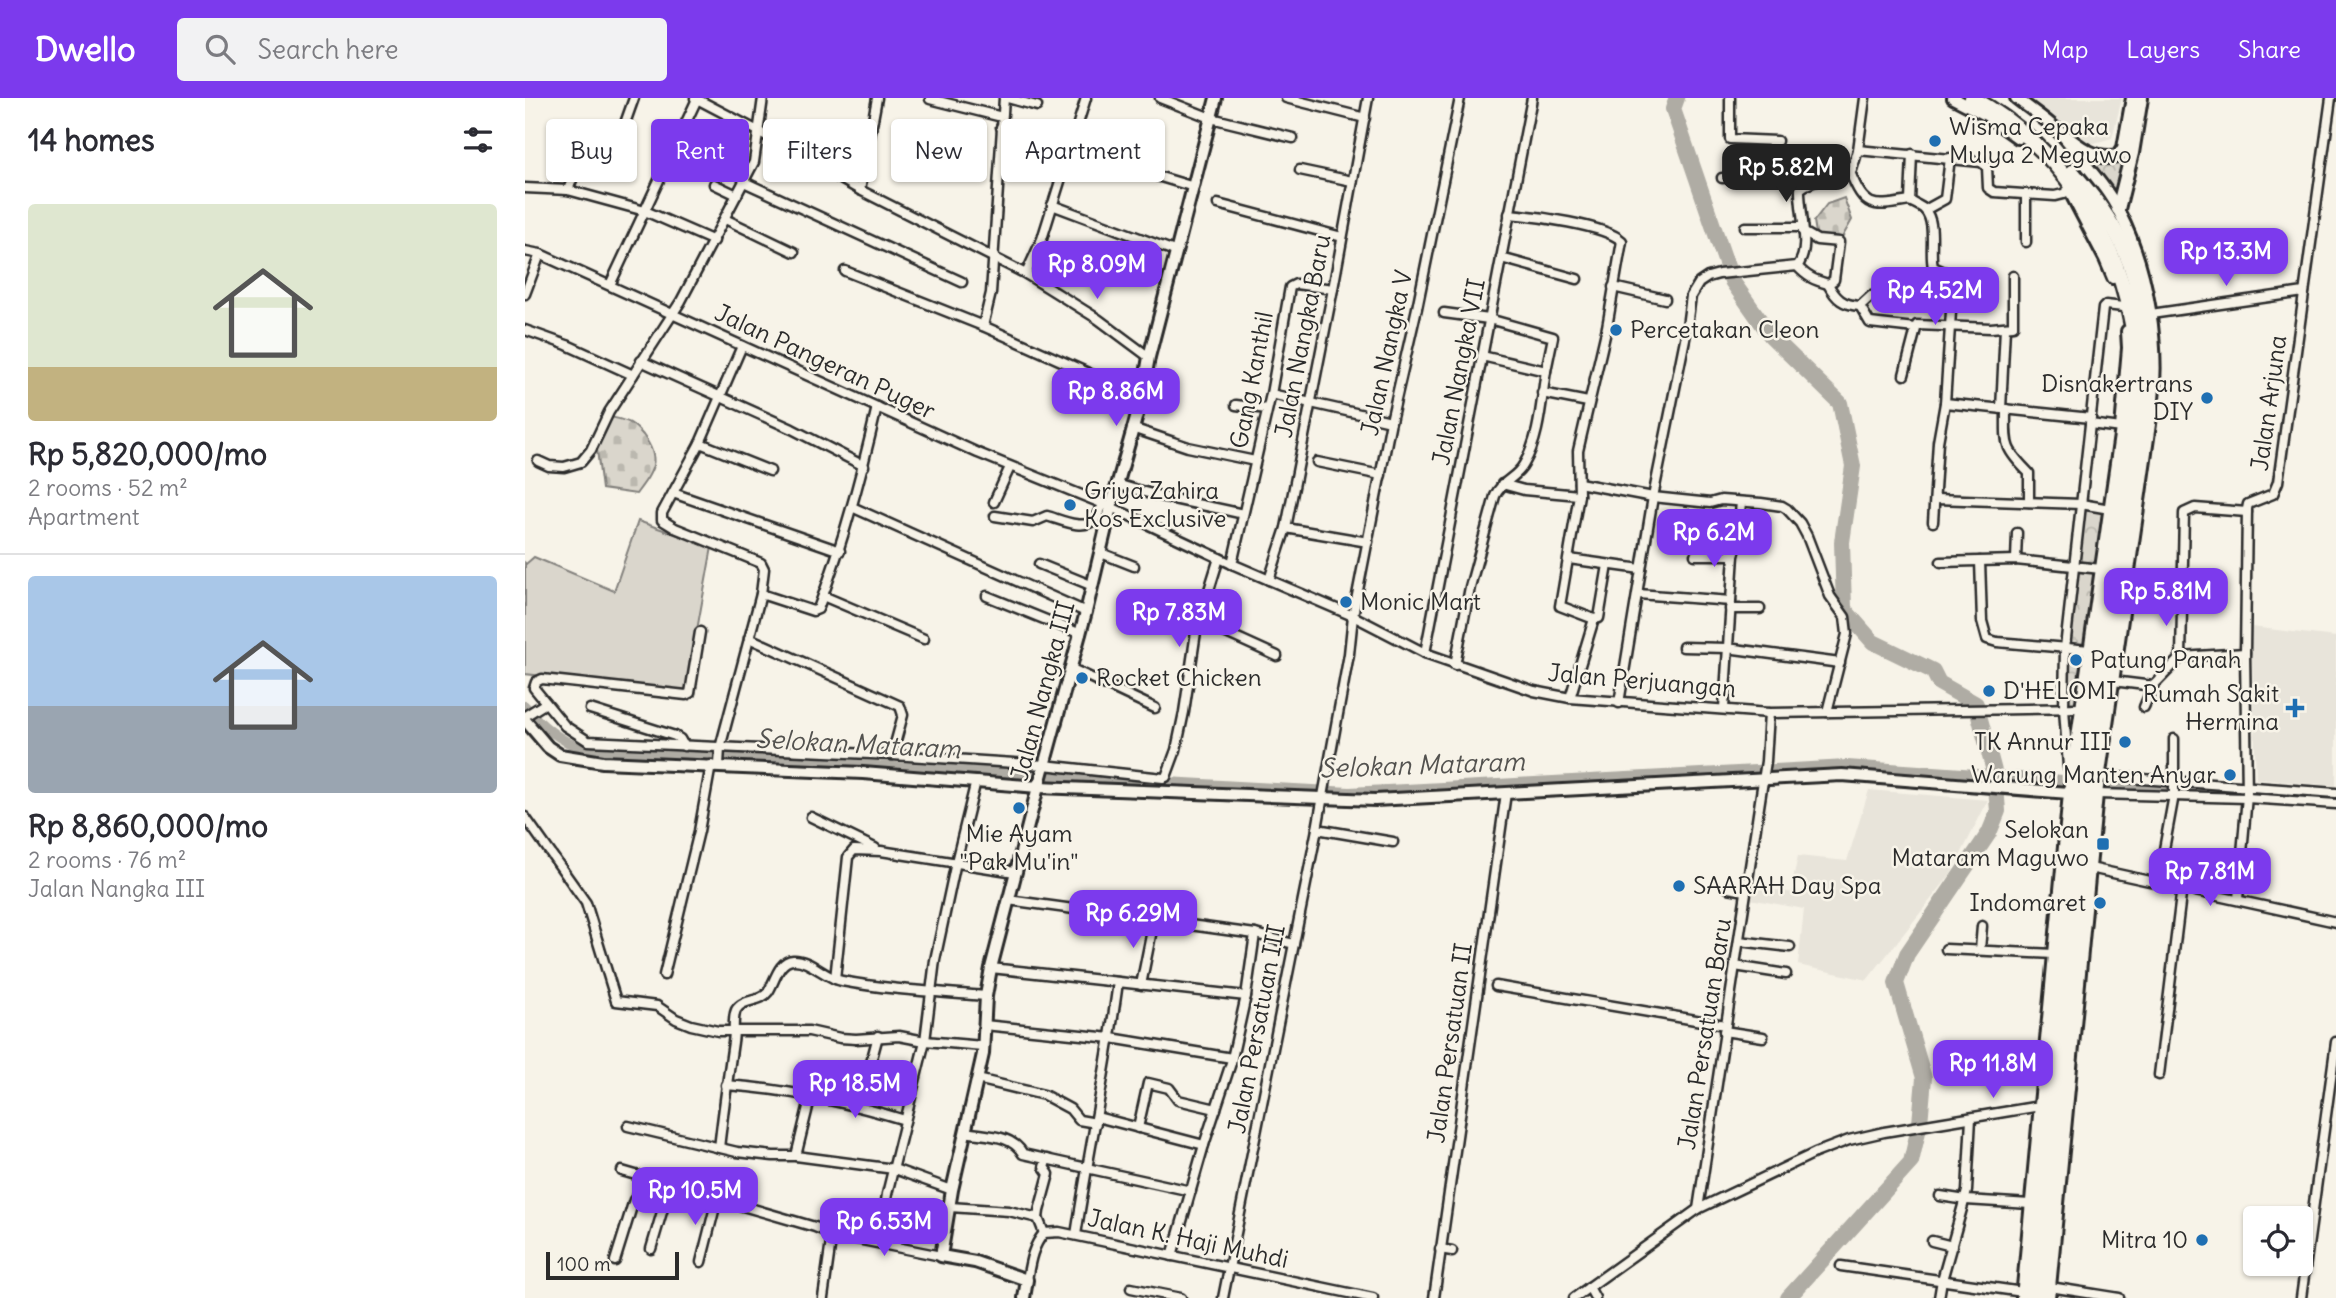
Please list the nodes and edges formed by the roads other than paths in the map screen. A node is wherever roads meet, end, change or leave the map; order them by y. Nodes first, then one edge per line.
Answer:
1 (634, 98) edge
2 (696, 98) edge
3 (763, 98) edge
4 (877, 98) edge
5 (1006, 98) edge
6 (1086, 98) edge
7 (1160, 98) edge
8 (1216, 98) edge
9 (1286, 98) edge
10 (1368, 98) edge
11 (1460, 98) edge
12 (1532, 98) edge
13 (1730, 98) edge
14 (1865, 98) edge
15 (1953, 98) edge
16 (1972, 98) edge
17 (1991, 98) edge
18 (2016, 98) edge
19 (2133, 98) edge
20 (2141, 98) edge
21 (2330, 98) edge
22 (930, 99) edge
23 (1037, 106) dead end
24 (1212, 118) junction
25 (1365, 118) junction
26 (627, 119) edge
27 (1002, 119) edge
28 (1079, 119) edge
29 (1001, 122) joint
30 (758, 131) junction
31 (2059, 131) junction
32 (1293, 138) dead end
33 (1777, 141) dead end
34 (1858, 150) junction
35 (1912, 154) junction
36 (1950, 158) junction
37 (1300, 170) dead end
38 (749, 172) edge
39 (1850, 172) junction
40 (1165, 178) edge
41 (1722, 178) dead end
42 (1352, 181) junction
43 (571, 182) edge
44 (744, 182) joint
45 (1059, 182) edge
46 (714, 184) dead end
47 (1804, 185) junction
48 (1194, 187) junction
49 (525, 188) edge
50 (568, 190) junction
51 (860, 190) junction
52 (2068, 190) junction
53 (2026, 194) junction
54 (737, 195) junction
55 (1910, 201) junction
56 (1218, 204) dead end
57 (1052, 205) junction
58 (2118, 209) junction
59 (645, 211) junction
60 (1925, 211) junction
61 (1509, 214) junction
62 (725, 219) junction
63 (1745, 227) dead end
64 (1803, 230) junction
65 (1342, 237) junction
66 (714, 241) junction
67 (2026, 242) dead end
68 (525, 251) edge
69 (794, 252) dead end
70 (1177, 252) junction
71 (540, 254) junction
72 (992, 258) junction
73 (1501, 258) junction
74 (1797, 265) junction
75 (845, 271) dead end
76 (1026, 274) junction
77 (2014, 276) dead end
78 (1577, 279) dead end
79 (962, 282) dead end
80 (1829, 284) junction
81 (610, 285) junction
82 (1613, 287) junction
83 (1333, 289) junction
84 (2304, 292) junction
85 (525, 294) edge
86 (1952, 297) junction
87 (1665, 299) dead end
88 (1860, 306) junction
89 (2123, 307) junction
90 (673, 313) junction
91 (1444, 313) dead end
92 (2151, 314) junction
93 (1489, 319) junction
94 (1950, 325) junction
95 (983, 326) junction
96 (1915, 328) junction
97 (2005, 328) junction
98 (525, 330) edge
99 (742, 346) junction
100 (1482, 356) junction
101 (1149, 357) junction
102 (641, 361) junction
103 (1546, 371) junction
104 (633, 375) junction
105 (1905, 375) dead end
106 (1542, 393) junction
107 (1271, 394) junction
108 (720, 396) junction
109 (1142, 397) junction
110 (1588, 402) junction
111 (1945, 403) junction
112 (1311, 404) junction
113 (1236, 405) dead end
114 (877, 407) junction
115 (1267, 409) junction
116 (2004, 409) junction
117 (1391, 421) junction
118 (2091, 421) junction
119 (1132, 428) junction
120 (2121, 428) junction
121 (700, 443) junction
122 (538, 461) dead end
123 (1255, 461) junction
124 (1317, 462) dead end
125 (864, 466) junction
126 (1010, 467) junction
127 (2120, 469) junction
128 (770, 471) dead end
129 (1381, 475) junction
130 (1579, 483) junction
131 (1117, 484) junction
132 (1502, 484) junction
133 (673, 493) junction
134 (1579, 495) junction
135 (1653, 496) junction
136 (1936, 499) junction
137 (994, 502) dead end
138 (1741, 502) junction
139 (2029, 502) junction
140 (2081, 504) junction
141 (1107, 506) junction
142 (852, 507) junction
143 (2110, 509) junction
144 (2247, 512) junction
145 (1243, 514) junction
146 (995, 516) dead end
147 (1933, 522) dead end
148 (1286, 527) junction
149 (2017, 533) dead end
150 (1368, 542) junction
151 (840, 551) junction
152 (1101, 553) junction
153 (1695, 555) dead end
154 (1734, 555) junction
155 (1219, 558) junction
156 (1569, 559) junction
157 (1980, 561) junction
158 (2016, 561) junction
159 (1941, 562) dead end
160 (1038, 564) dead end
161 (1232, 564) junction
162 (1608, 565) junction
163 (1134, 566) dead end
164 (2074, 566) junction
165 (1641, 569) junction
166 (2101, 569) junction
167 (1269, 580) junction
168 (1093, 586) junction
169 (2128, 593) junction
170 (761, 594) junction
171 (1638, 594) junction
172 (823, 596) junction
173 (987, 596) dead end
174 (2181, 598) junction
175 (1730, 605) junction
176 (1760, 609) dead end
177 (1086, 612) junction
178 (1353, 615) junction
179 (1594, 619) junction
180 (1200, 621) junction
181 (701, 632) dead end
182 (1080, 634) junction
183 (749, 638) junction
184 (924, 639) dead end
185 (2116, 641) junction
186 (1683, 647) dead end
187 (1727, 648) junction
188 (2065, 648) junction
189 (2090, 650) junction
190 (1425, 653) junction
191 (2245, 653) junction
192 (1277, 656) dead end
193 (2181, 657) junction
194 (1840, 663) junction
195 (1455, 665) junction
196 (1070, 668) junction
197 (2113, 681) junction
198 (2153, 686) junction
199 (1570, 698) junction
200 (1619, 702) junction
201 (543, 704) junction
202 (2144, 707) dead end
203 (1155, 708) dead end
204 (1724, 708) junction
205 (2064, 708) junction
206 (2082, 708) junction
207 (590, 709) dead end
208 (1827, 712) junction
209 (1769, 713) junction
210 (525, 717) edge
211 (2175, 738) dead end
212 (684, 746) junction
213 (720, 749) junction
214 (892, 755) junction
215 (716, 764) junction
216 (1044, 766) junction
217 (1764, 776) junction
218 (976, 781) junction
219 (2084, 784) junction
220 (1039, 785) junction
221 (2174, 789) junction
222 (1323, 793) junction
223 (1506, 793) junction
224 (2247, 793) junction
225 (2336, 793) edge
226 (2336, 804) edge
227 (525, 817) edge
228 (811, 817) dead end
229 (1317, 828) junction
230 (1393, 842) dead end
231 (881, 851) junction
232 (956, 862) junction
233 (2081, 863) junction
234 (1014, 872) junction
235 (2158, 882) junction
236 (2182, 887) junction
237 (1728, 888) dead end
238 (1747, 891) junction
239 (2238, 899) junction
240 (1008, 900) junction
241 (1154, 920) junction
242 (2061, 921) junction
243 (2336, 922) edge
244 (1982, 926) dead end
245 (1255, 934) junction
246 (1739, 941) junction
247 (1294, 944) junction
248 (1790, 947) dead end
249 (1946, 948) dead end
250 (1980, 950) junction
251 (2054, 954) junction
252 (1735, 966) junction
253 (991, 968) junction
254 (1786, 974) dead end
255 (664, 975) dead end
256 (835, 979) junction
257 (1118, 982) junction
258 (1141, 985) junction
259 (1496, 986) dead end
260 (931, 992) junction
261 (986, 996) junction
262 (1246, 996) junction
263 (984, 1025) junction
264 (1724, 1028) junction
265 (734, 1031) junction
266 (878, 1036) junction
267 (1763, 1037) dead end
268 (1111, 1038) junction
269 (925, 1041) junction
270 (2336, 1042) edge
271 (983, 1046) junction
272 (1232, 1058) junction
273 (2159, 1075) dead end
274 (977, 1079) junction
275 (726, 1085) junction
276 (811, 1095) junction
277 (859, 1106) junction
278 (2040, 1106) junction
279 (1216, 1108) junction
280 (1971, 1118) junction
281 (905, 1120) junction
282 (1097, 1120) junction
283 (628, 1125) dead end
284 (1138, 1128) junction
285 (965, 1132) junction
286 (1204, 1145) junction
287 (719, 1148) junction
288 (796, 1156) junction
289 (1047, 1159) junction
290 (1086, 1167) junction
291 (894, 1169) junction
292 (622, 1171) dead end
293 (650, 1180) junction
294 (670, 1185) junction
295 (952, 1190) junction
296 (1191, 1191) junction
297 (1940, 1196) dead end
298 (717, 1199) junction
299 (1966, 1200) junction
300 (2030, 1204) junction
301 (950, 1207) junction
302 (1698, 1209) junction
303 (1038, 1218) junction
304 (1044, 1233) junction
305 (832, 1234) junction
306 (1076, 1235) junction
307 (1932, 1241) dead end
308 (880, 1243) junction
309 (1952, 1246) junction
310 (651, 1249) dead end
311 (1440, 1249) junction
312 (1452, 1251) dead end
313 (941, 1256) junction
314 (1172, 1256) junction
315 (615, 1261) dead end
316 (701, 1262) dead end
317 (1841, 1266) dead end
318 (1229, 1267) junction
319 (1027, 1280) junction
320 (1942, 1280) junction
321 (1588, 1287) junction
322 (1131, 1288) dead end
323 (2046, 1294) edge
324 (1341, 1295) edge
325 (2025, 1296) edge
326 (823, 1298) edge
327 (1024, 1298) edge
328 (1181, 1298) edge
329 (1223, 1298) edge
330 (1373, 1298) edge
331 (1434, 1298) edge
332 (1574, 1298) edge
333 (1595, 1298) edge
334 (1939, 1298) edge
335 (2119, 1298) edge
336 (2301, 1298) edge

1 - 26 street
2 - 30 street
2 - 59 street
3 - 30 street
4 - 51 street
5 - 23 street
5 - 27 street
6 - 28 street
7 - 24 street
8 - 24 street, Jalan Nangka III
9 - 25 street
10 - 25 street, Jalan Nangka Baru
11 - 117 street, Jalan Nangka V
12 - 61 street, Jalan Nangka VII
13 - 33 street
14 - 34 street
15 - 52 street
16 - 127 highway
17 - 185 highway
18 - 31 street
19 - 31 main road
20 - 58 main road
21 - 84 street, Jalan Arjuna
22 - 29 street
24 - 32 street
24 - 48 street, Jalan Nangka III
25 - 42 street, Jalan Nangka Baru
29 - 72 street
30 - 38 street
30 - 51 street
31 - 58 street
34 - 35 street
34 - 39 street
35 - 36 street
35 - 55 street
36 - 53 street
36 - 60 street
37 - 42 street
39 - 47 street
39 - 55 street
40 - 48 street
41 - 47 street
42 - 65 street, Jalan Nangka Baru
43 - 50 street
44 - 54 street
44 - 79 street
45 - 57 street
46 - 54 street
47 - 64 street
48 - 70 street, Jalan Nangka III
49 - 50 street
50 - 59 street
51 - 72 street
52 - 53 street
52 - 89 street
53 - 67 street
54 - 62 street
55 - 60 street
56 - 65 street
57 - 70 street
57 - 76 street
58 - 92 street
59 - 66 street
59 - 81 street
60 - 86 street
61 - 73 street, Jalan Nangka VII
61 - 82 street
62 - 66 street
62 - 69 street
63 - 64 street
64 - 74 street
64 - 80 street
65 - 83 street, Jalan Nangka Baru
66 - 90 street
68 - 71 street, Jalan Pangeran Puger
70 - 101 street, Jalan Nangka III
71 - 81 street, Jalan Pangeran Puger
71 - 85 street
72 - 76 street
72 - 95 street
73 - 78 street
73 - 93 street, Jalan Nangka VII
74 - 80 street
74 - 135 street
75 - 95 street
76 - 101 street
77 - 97 street
80 - 88 street
81 - 90 street, Jalan Pangeran Puger
82 - 87 street
82 - 110 street
83 - 107 street, Gang Kanthil
83 - 112 street, Jalan Nangka Baru
84 - 92 street
84 - 144 street, Jalan Arjuna
86 - 88 street
86 - 94 street
88 - 96 street
89 - 118 street
89 - 120 street
90 - 99 street, Jalan Pangeran Puger
90 - 102 street
91 - 93 street
92 - 169 street
93 - 100 street, Jalan Nangka VII
93 - 103 street
94 - 96 street
94 - 97 street
94 - 111 street
95 - 109 street
96 - 105 street
97 - 116 street
98 - 104 street
99 - 108 street
99 - 114 street, Jalan Pangeran Puger
100 - 103 street
100 - 190 street, Jalan Nangka VII
101 - 109 street, Jalan Nangka III
102 - 104 street
102 - 108 street
103 - 106 street
104 - 122 street
106 - 110 street
106 - 132 street
107 - 112 street
107 - 115 street, Gang Kanthil
108 - 121 street
108 - 125 street
109 - 119 street, Jalan Nangka III
110 - 130 street
111 - 116 street
111 - 136 street
112 - 117 street
112 - 148 street, Jalan Nangka Baru
113 - 115 street
114 - 125 street
114 - 126 street, Jalan Pangeran Puger
115 - 123 street, Gang Kanthil
116 - 118 street
116 - 139 street
117 - 129 street, Jalan Nangka V
118 - 120 street
118 - 140 street
119 - 123 street
119 - 131 street, Jalan Nangka III
120 - 127 street
121 - 128 street
121 - 133 street
123 - 145 street, Gang Kanthil
124 - 129 street
125 - 142 street
126 - 137 street
126 - 141 street, Jalan Pangeran Puger
127 - 143 street
127 - 219 highway
129 - 150 street, Jalan Nangka V
130 - 134 street
130 - 135 street
131 - 141 street, Jalan Nangka III
131 - 145 street
132 - 134 street
132 - 195 street
133 - 151 street
133 - 170 street
134 - 156 street
135 - 138 street
135 - 165 street
136 - 139 street
136 - 147 street
138 - 154 street
138 - 194 street
139 - 140 street
140 - 143 street
140 - 164 street
141 - 146 street
141 - 152 street, Jalan Nangka III
141 - 155 street, Jalan Perjuangan
142 - 151 street
142 - 177 street
143 - 166 street
144 - 174 street
144 - 191 street
145 - 161 street, Gang Kanthil
148 - 150 street
148 - 167 street, Jalan Nangka Baru
149 - 158 street
150 - 178 street, Jalan Nangka V
151 - 172 street
152 - 163 street
152 - 168 street, Jalan Nangka III
153 - 154 street
154 - 175 street
155 - 161 street, Jalan Perjuangan
155 - 180 street
156 - 162 street
156 - 179 street
157 - 158 street
157 - 159 street
157 - 188 street
158 - 164 street
160 - 168 street
161 - 167 street, Jalan Perjuangan
162 - 165 street
162 - 179 street
164 - 166 street
164 - 188 street
165 - 171 street
166 - 189 street
167 - 178 street, Jalan Perjuangan
168 - 177 street, Jalan Nangka III
169 - 174 street
169 - 185 street
170 - 172 street
170 - 183 street
171 - 175 street
171 - 200 street
172 - 184 street
173 - 182 street
174 - 193 street
175 - 176 street
175 - 187 street
177 - 182 street, Jalan Nangka III
178 - 190 street, Jalan Perjuangan
178 - 222 street
179 - 199 street
180 - 192 street
180 - 216 street
181 - 201 street
182 - 196 street, Jalan Nangka III
183 - 213 street
183 - 214 street
185 - 197 street
185 - 219 highway
186 - 187 street
187 - 194 street
187 - 204 street
188 - 189 street
188 - 205 street
189 - 206 street
190 - 195 street, Jalan Perjuangan
191 - 193 street
191 - 224 street
193 - 198 street
194 - 208 street
195 - 199 street, Jalan Perjuangan
196 - 203 street
196 - 216 street, Jalan Nangka III
197 - 198 street
197 - 219 street
198 - 202 street
199 - 200 street, Jalan Perjuangan
200 - 204 street, Jalan Perjuangan
201 - 210 street
201 - 212 street
204 - 209 street, Jalan Perjuangan
205 - 206 street, Jalan Perjuangan
205 - 208 street, Jalan Perjuangan
205 - 219 street
206 - 219 street
207 - 212 street
208 - 209 street, Jalan Perjuangan
209 - 217 street, Jalan Persatuan Baru
210 - 215 street
211 - 221 street
212 - 213 street
213 - 214 street
213 - 215 street
214 - 216 street
215 - 218 street
215 - 255 street
216 - 220 street, Jalan Nangka III
217 - 219 street
217 - 223 street
217 - 238 street, Jalan Persatuan Baru
218 - 220 street
218 - 232 street
219 - 221 street
219 - 221 street
219 - 233 street
219 - 233 highway
219 - 242 street
220 - 222 street
220 - 234 street, Jalan Nangka III
221 - 224 street
221 - 235 street
222 - 223 street
222 - 229 street, Jalan Persatuan III
223 - 311 street, Jalan Persatuan II
224 - 225 street
224 - 226 street
224 - 239 street
227 - 265 street
228 - 231 street
229 - 230 street
229 - 247 street, Jalan Persatuan III
231 - 232 street
231 - 256 street
232 - 234 street
232 - 260 street
233 - 235 street
233 - 242 highway
233 - 323 highway
234 - 240 street, Jalan Nangka III
235 - 236 street
236 - 239 street
236 - 273 street
237 - 238 street
238 - 246 street, Jalan Persatuan Baru
239 - 243 street
240 - 241 street
240 - 253 street, Jalan Nangka III
241 - 245 street
241 - 258 street
242 - 251 street
242 - 325 highway
244 - 250 street
245 - 247 street
245 - 262 street
246 - 248 street
246 - 252 street, Jalan Persatuan Baru
247 - 318 street, Jalan Persatuan III
249 - 250 street
250 - 251 street
251 - 278 street
252 - 254 street
252 - 264 street, Jalan Persatuan Baru
253 - 257 street
253 - 261 street, Jalan Nangka III
256 - 260 street
256 - 265 street
257 - 258 street
257 - 268 street
258 - 262 street
259 - 264 street
260 - 261 street
260 - 269 street
261 - 263 street, Jalan Nangka III
262 - 272 street
263 - 268 street
263 - 271 street, Jalan Nangka III
264 - 267 street
264 - 302 street, Jalan Persatuan Baru
265 - 266 street
265 - 275 street
266 - 269 street
266 - 277 street
268 - 272 street
268 - 282 street
269 - 271 street
269 - 281 street
270 - 336 street
271 - 274 street, Jalan Nangka III
272 - 279 street
274 - 282 street
274 - 285 street, Jalan Nangka III
275 - 276 street
275 - 287 street
276 - 277 street
276 - 288 street
277 - 281 street
278 - 280 street
278 - 300 street
279 - 284 street
279 - 286 street
280 - 299 street
280 - 302 street
281 - 291 street
282 - 284 street
282 - 290 street
283 - 287 street
284 - 286 street
285 - 289 street
285 - 295 street, Jalan Nangka III
286 - 296 street
287 - 288 street
288 - 291 street
289 - 290 street
289 - 303 street
290 - 296 street
290 - 306 street
291 - 295 street
291 - 308 street
292 - 293 street
293 - 294 street
293 - 315 street
294 - 298 street
294 - 310 street
295 - 301 street, Jalan Nangka III
296 - 314 street
297 - 299 street
298 - 305 street
298 - 316 street
299 - 300 street
299 - 309 street
300 - 325 street
301 - 303 street
301 - 313 street, Jalan Nangka III
302 - 321 street
303 - 304 street
304 - 306 street, Jalan K. Haji Muhdi
304 - 319 street
305 - 308 street
305 - 326 street
306 - 314 street, Jalan K. Haji Muhdi
307 - 309 street
308 - 313 street
309 - 320 street
311 - 312 street
311 - 331 street, Jalan Persatuan II
313 - 319 street
314 - 318 street, Jalan K. Haji Muhdi
317 - 320 street
318 - 324 street, Jalan K. Haji Muhdi
318 - 329 street, Jalan Persatuan III
319 - 327 street
320 - 325 street
320 - 334 street
321 - 332 street
321 - 333 street
322 - 328 street
323 - 335 street
324 - 330 street, Jalan K. Haji Muhdi

